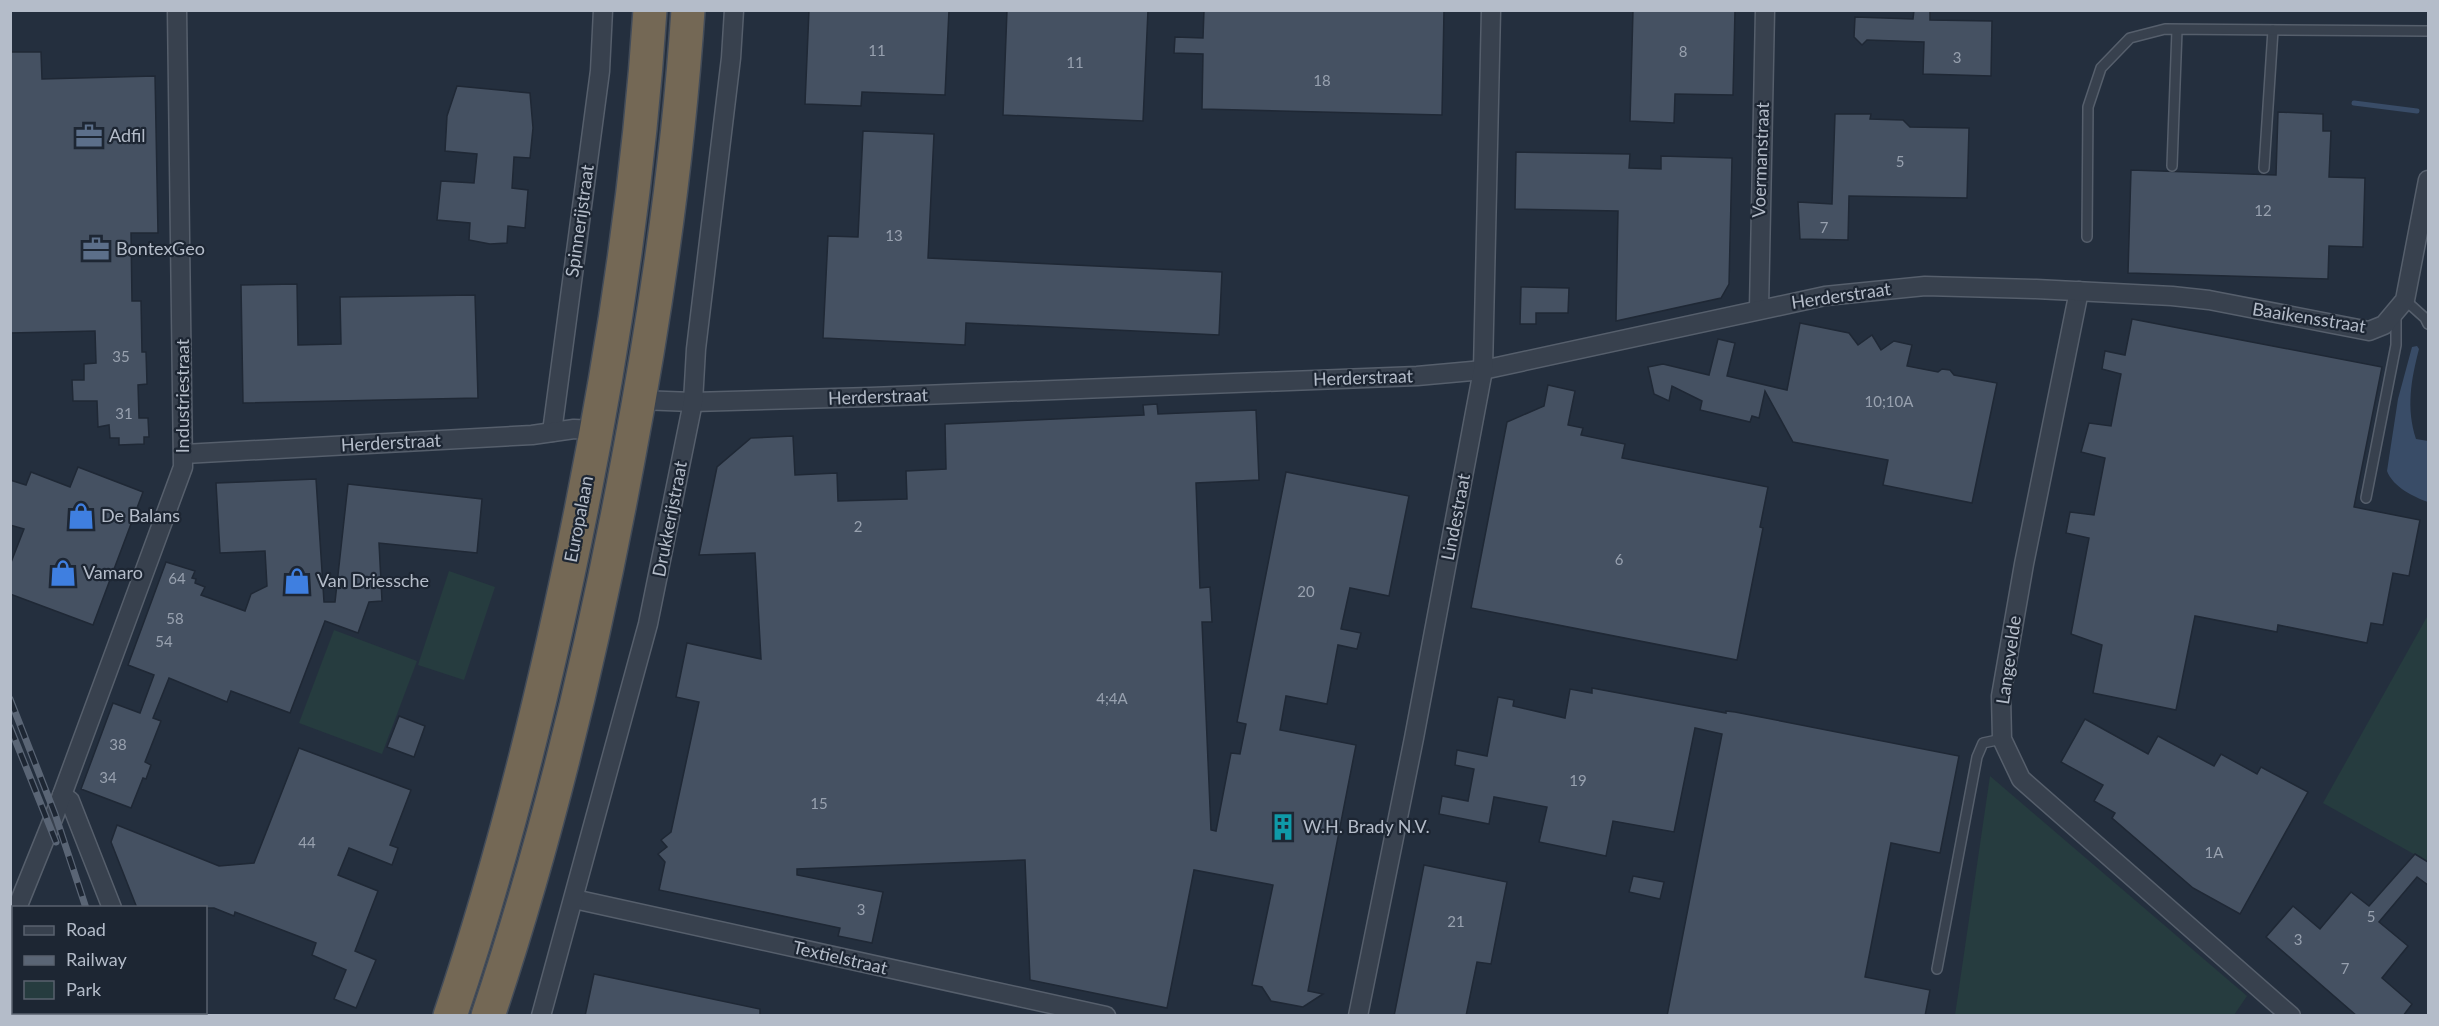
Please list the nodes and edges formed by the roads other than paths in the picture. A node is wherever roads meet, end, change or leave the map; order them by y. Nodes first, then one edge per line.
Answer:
1 (177, 10) edge
2 (603, 10) edge
3 (650, 10) edge
4 (687, 10) edge
5 (734, 10) edge
6 (1491, 10) edge
7 (1765, 10) edge
8 (2177, 30) junction
9 (2273, 30) junction
10 (2428, 31) edge
11 (2172, 166) dead end
12 (2264, 168) dead end
13 (2428, 180) edge
14 (2086, 237) dead end
15 (2079, 291) junction
16 (2401, 306) junction
17 (1759, 309) junction
18 (2428, 324) edge
19 (1484, 370) junction
20 (639, 400) junction
21 (693, 402) junction
22 (597, 430) junction
23 (552, 432) junction
24 (184, 454) junction
25 (2366, 498) dead end
26 (2002, 739) junction
27 (62, 795) junction
28 (574, 899) junction
29 (17, 906) edge
30 (111, 906) edge
31 (1936, 969) dead end
32 (450, 1016) edge
33 (488, 1016) edge
34 (541, 1016) edge
35 (1106, 1016) edge
36 (1358, 1016) edge
37 (2291, 1016) edge

1 - 24 street, Industriestraat
2 - 23 street, Spinnerijstraat
3 - 22 highway, Europalaan
4 - 20 highway, Europalaan
5 - 21 street, Drukkerijstraat
6 - 19 street, Lindestraat
7 - 17 street, Voermanstraat
8 - 9 lane
8 - 11 lane
8 - 14 lane
9 - 10 lane
9 - 12 lane
13 - 16 street
15 - 16 street, Baaikensstraat
15 - 17 street, Herderstraat
15 - 26 street, Langevelde
16 - 18 lane
16 - 25 lane
17 - 19 street, Herderstraat
19 - 21 street, Herderstraat
19 - 36 street, Lindestraat
20 - 21 street, Herderstraat
20 - 33 highway, Europalaan
21 - 28 street, Drukkerijstraat
22 - 23 street, Herderstraat
22 - 32 highway, Europalaan
23 - 24 street, Herderstraat
24 - 27 street, Industriestraat
26 - 31 lane
26 - 37 street, Langevelde
27 - 29 street, Industriestraat
27 - 30 street
28 - 34 street, Drukkerijstraat
28 - 35 street, Textielstraat

